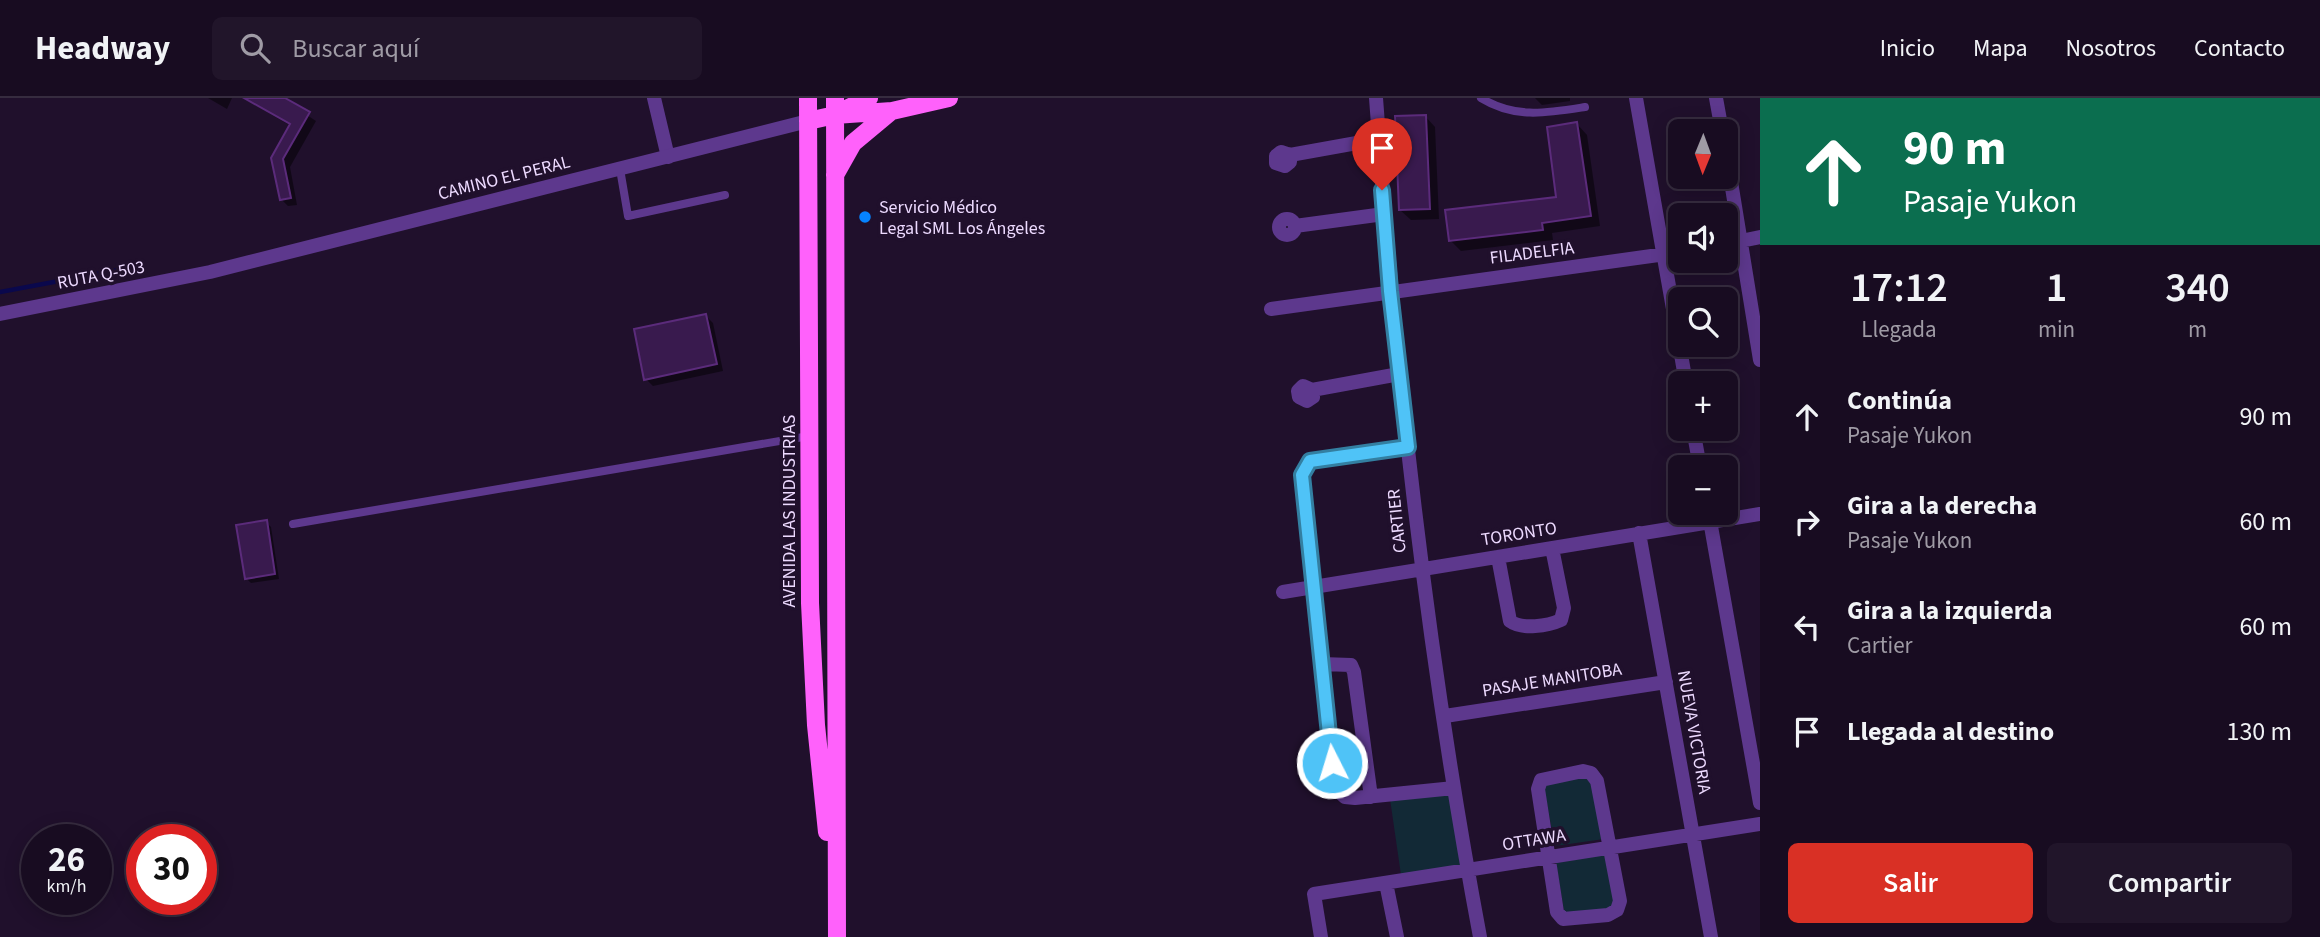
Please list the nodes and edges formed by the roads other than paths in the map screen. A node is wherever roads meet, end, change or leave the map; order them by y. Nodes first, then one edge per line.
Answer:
1 (654, 98) edge
2 (808, 98) edge
3 (869, 98) edge
4 (949, 98) edge
5 (1376, 98) edge
6 (1481, 98) edge
7 (1636, 98) edge
8 (1716, 98) edge
9 (835, 107) edge
10 (1585, 107) dead end
11 (892, 111) junction
12 (1720, 119) edge
13 (808, 121) junction
14 (1379, 139) junction
15 (1290, 155) dead end
16 (667, 157) junction
17 (620, 169) junction
18 (833, 180) junction
19 (1732, 189) edge
20 (725, 195) dead end
21 (1384, 214) junction
22 (1295, 226) dead end
23 (1760, 237) edge
24 (1741, 241) junction
25 (1738, 242) edge
26 (1668, 254) edge
27 (1663, 255) junction
28 (210, 272) joint
29 (1390, 291) junction
30 (1271, 309) dead end
31 (0, 314) edge
32 (1760, 360) edge
33 (1684, 371) edge
34 (1399, 374) junction
35 (1312, 390) dead end
36 (809, 436) junction
37 (1408, 447) junction
38 (1760, 514) edge
39 (1738, 515) edge
40 (293, 524) dead end
41 (1674, 525) edge
42 (1710, 525) edge
43 (1639, 533) junction
44 (1552, 548) junction
45 (1498, 556) junction
46 (1422, 569) junction
47 (1315, 586) junction
48 (1283, 592) dead end
49 (1322, 664) junction
50 (1666, 682) junction
51 (1445, 716) junction
52 (1454, 788) junction
53 (1371, 797) junction
54 (1760, 803) edge
55 (1760, 824) edge
56 (1693, 835) junction
57 (1611, 848) junction
58 (1551, 857) junction
59 (1467, 870) junction
60 (1386, 883) junction
61 (837, 930) edge
62 (1321, 937) edge
63 (1397, 937) edge
64 (1480, 937) edge
65 (1711, 937) edge

1 - 16 street
2 - 13 main road, AVENIDA LAS INDUSTRIAS
3 - 9 main road
4 - 11 main road
5 - 14 street, CARTIER
6 - 10 lane
7 - 27 street
8 - 12 street
9 - 11 main road
9 - 13 main road
9 - 18 main road, AVENIDA LAS INDUSTRIAS
11 - 18 main road
13 - 16 street, CAMINO EL PERAL
13 - 36 main road, AVENIDA LAS INDUSTRIAS
14 - 15 street
14 - 21 street, CARTIER
16 - 17 street, CAMINO EL PERAL
17 - 20 lane
17 - 28 street, CAMINO EL PERAL
18 - 61 main road, AVENIDA LAS INDUSTRIAS
19 - 24 street
21 - 22 street
21 - 29 street, CARTIER
23 - 24 street
24 - 25 street
24 - 32 street
26 - 27 street, FILADELFIA
27 - 29 street, FILADELFIA
27 - 33 street
28 - 31 street, RUTA Q-503
29 - 30 street, FILADELFIA
29 - 34 street, CARTIER
34 - 35 street
34 - 37 street, CARTIER
36 - 40 lane
36 - 61 main road, AVENIDA LAS INDUSTRIAS
37 - 46 street, CARTIER
37 - 47 street
38 - 39 street, TORONTO
41 - 43 street, TORONTO
42 - 54 street
43 - 44 street, TORONTO
43 - 50 street, NUEVA VICTORIA
44 - 45 street, TORONTO
44 - 45 street
45 - 46 street, TORONTO
46 - 47 street, TORONTO
46 - 51 street, CARTIER
47 - 48 street, TORONTO
47 - 49 street
49 - 53 street
49 - 53 street
50 - 51 street, PASAJE MANITOBA
50 - 56 street, NUEVA VICTORIA
51 - 52 street, CARTIER
52 - 53 street
52 - 59 street, CARTIER
55 - 56 street, OTTAWA
56 - 57 street, OTTAWA
56 - 65 street, NUEVA VICTORIA
57 - 58 street, OTTAWA
57 - 58 street
57 - 58 street
58 - 59 street, OTTAWA
59 - 60 street, OTTAWA
59 - 64 street, CARTIER
60 - 62 street, OTTAWA
60 - 63 street

